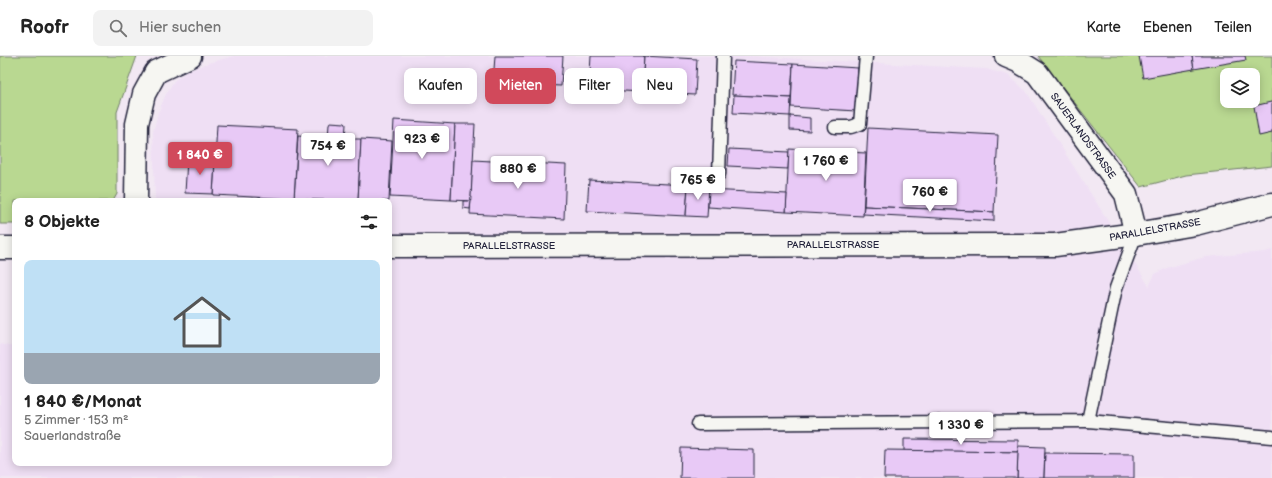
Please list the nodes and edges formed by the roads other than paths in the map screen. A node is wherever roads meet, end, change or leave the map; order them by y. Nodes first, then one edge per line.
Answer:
1 (190, 56) edge
2 (723, 56) edge
3 (866, 56) edge
4 (1006, 56) edge
5 (834, 127) dead end
6 (719, 174) dead end
7 (136, 198) edge
8 (1272, 204) edge
9 (1136, 234) junction
10 (392, 246) edge
11 (0, 248) edge
12 (12, 248) edge
13 (1088, 421) junction
14 (698, 424) dead end
15 (1272, 437) edge

1 - 7 street
2 - 6 lane
3 - 5 lane
4 - 9 street, SAUERLANDSTRASSE
8 - 9 street, PARALLELSTRASSE
9 - 10 street, PARALLELSTRASSE
9 - 13 lane
11 - 12 street
13 - 14 lane
13 - 15 lane

